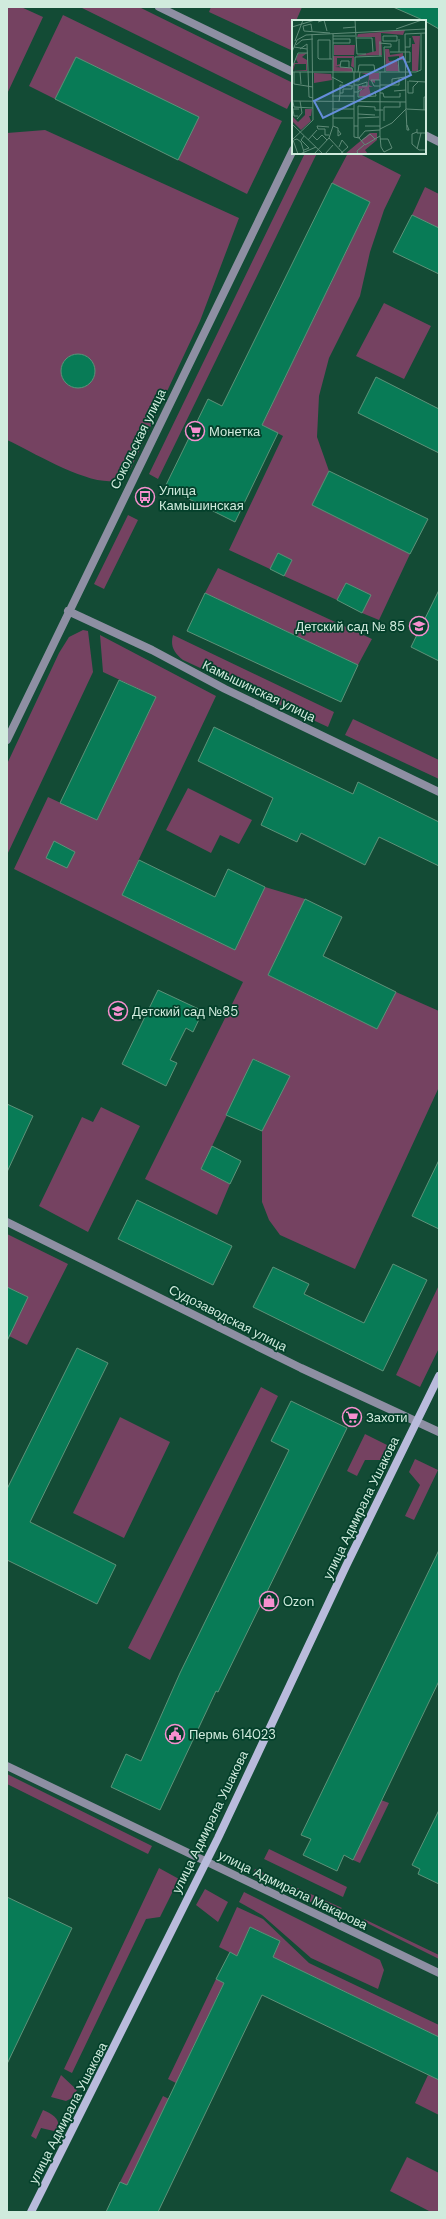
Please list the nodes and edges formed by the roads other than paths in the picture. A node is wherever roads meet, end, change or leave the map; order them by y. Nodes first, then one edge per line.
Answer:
1 (159, 7) edge
2 (292, 72) edge
3 (426, 136) edge
4 (439, 142) edge
5 (292, 152) edge
6 (68, 612) junction
7 (7, 740) edge
8 (439, 792) edge
9 (7, 1222) edge
10 (439, 1376) edge
11 (416, 1422) junction
12 (439, 1432) edge
13 (7, 1766) edge
14 (206, 1862) junction
15 (439, 1973) edge
16 (31, 2212) edge

1 - 2 street
3 - 4 street
5 - 6 street, Сокольская улица
6 - 7 street, Сокольская улица
6 - 8 street, Камышинская улица
9 - 11 street, Судозаводская улица
10 - 11 street, улица Адмирала Ушакова
11 - 12 street, Судозаводская улица
11 - 14 street, улица Адмирала Ушакова
13 - 14 street, улица Адмирала Макарова
14 - 15 street, улица Адмирала Макарова
14 - 16 street, улица Адмирала Ушакова

